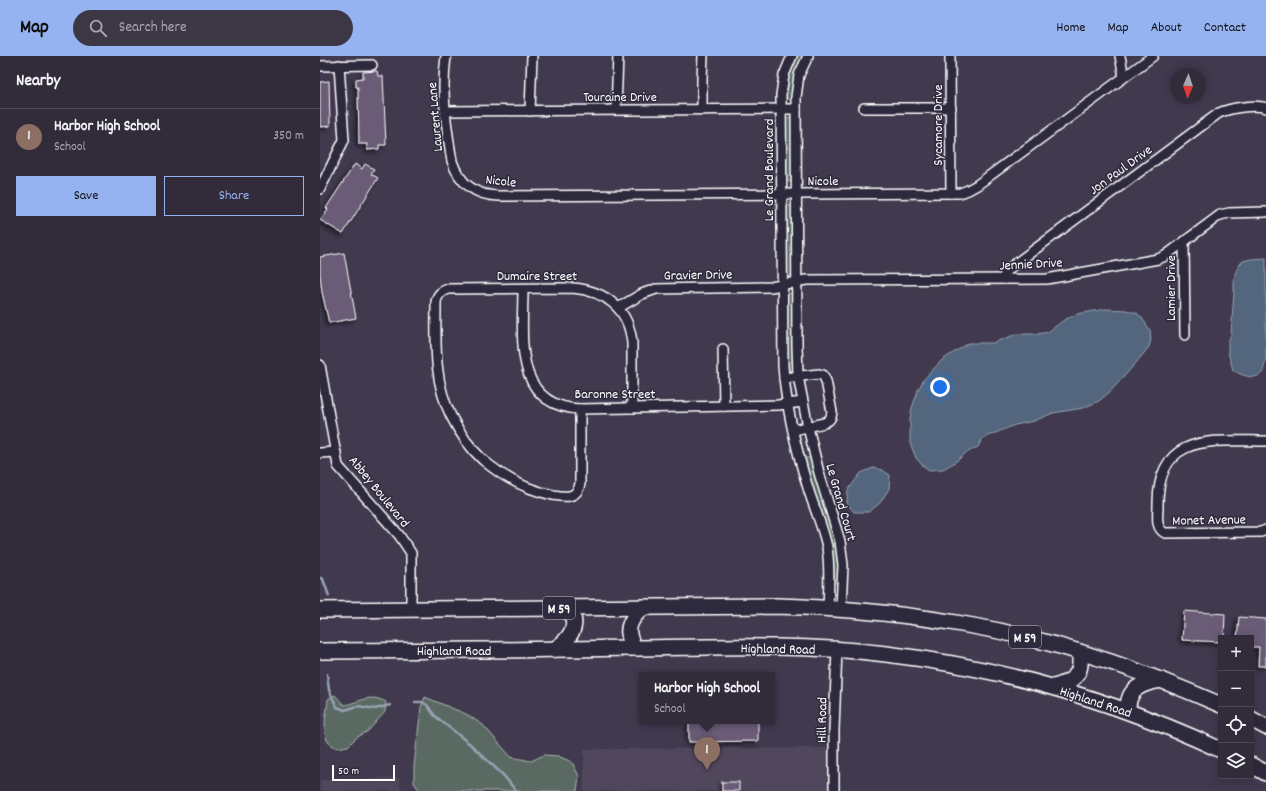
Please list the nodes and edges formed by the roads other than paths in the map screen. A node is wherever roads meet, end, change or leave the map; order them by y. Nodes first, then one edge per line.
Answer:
1 (446, 56) edge
2 (532, 56) edge
3 (618, 56) edge
4 (704, 56) edge
5 (792, 56) edge
6 (808, 56) edge
7 (950, 56) edge
8 (1120, 56) edge
9 (1153, 56) edge
10 (339, 65) junction
11 (372, 65) dead end
12 (320, 66) edge
13 (1124, 77) junction
14 (864, 108) dead end
15 (951, 108) junction
16 (1266, 108) edge
17 (782, 109) junction
18 (796, 109) junction
19 (616, 110) junction
20 (702, 110) junction
21 (445, 111) junction
22 (530, 111) junction
23 (457, 174) joint
24 (320, 189) edge
25 (951, 193) junction
26 (796, 194) junction
27 (782, 195) junction
28 (1266, 212) edge
29 (1184, 241) junction
30 (1004, 279) junction
31 (797, 282) junction
32 (782, 285) junction
33 (523, 289) junction
34 (618, 308) junction
35 (1185, 335) dead end
36 (723, 349) dead end
37 (320, 365) edge
38 (798, 376) junction
39 (784, 378) junction
40 (803, 402) junction
41 (788, 405) junction
42 (724, 406) junction
43 (580, 408) junction
44 (632, 408) junction
45 (808, 427) junction
46 (794, 430) junction
47 (1266, 441) edge
48 (336, 452) junction
49 (320, 453) edge
50 (1266, 530) edge
51 (644, 607) junction
52 (568, 608) junction
53 (834, 608) junction
54 (411, 609) junction
55 (320, 610) edge
56 (635, 648) junction
57 (554, 649) junction
58 (837, 649) junction
59 (320, 651) edge
60 (1079, 652) junction
61 (1161, 680) junction
62 (1054, 687) junction
63 (1218, 704) edge
64 (1128, 711) junction
65 (1254, 721) edge
66 (1266, 727) edge
67 (1218, 749) edge
68 (1254, 767) edge
69 (1266, 773) edge
70 (834, 791) edge

1 - 21 street, Laurent Lane
2 - 22 street
3 - 19 street
4 - 20 street
5 - 17 street, Le Grand Boulevard
6 - 18 street, Le Grand Boulevard
7 - 15 street, Sycamore Drive
8 - 13 street
9 - 13 street, Nicole
10 - 11 street
10 - 12 street
10 - 24 street
13 - 25 street, Nicole
14 - 15 street
15 - 25 street, Sycamore Drive
16 - 30 street, Jon Paul Drive
17 - 18 street, Touraine Drive
17 - 20 street, Touraine Drive
17 - 27 street, Le Grand Boulevard
18 - 26 street, Le Grand Boulevard
19 - 20 street, Touraine Drive
19 - 22 street, Touraine Drive
21 - 22 street, Touraine Drive
21 - 23 street, Laurent Lane
23 - 27 street, Nicole
25 - 26 street, Nicole
26 - 27 street, Nicole
26 - 31 street, Le Grand Boulevard
27 - 32 street, Le Grand Boulevard
28 - 29 street, Jennie Drive
29 - 30 street, Jennie Drive
29 - 35 street, Lamier Drive
30 - 31 street, Jennie Drive
31 - 32 street, Jennie Drive
31 - 38 street, Le Grand Court
32 - 34 street, Gravier Drive
32 - 39 street, Le Grand Court
33 - 34 street, Dumaire Street
33 - 43 street, Baronne Street
33 - 43 street, Dumaire Street
34 - 44 street, Dumaire Street
36 - 42 street
37 - 48 street, Abbey Boulevard
38 - 39 street
38 - 40 street, Le Grand Court
38 - 45 street
39 - 41 street, Le Grand Court
40 - 41 street, Baronne Street
40 - 45 street, Le Grand Court
41 - 42 street, Baronne Street
41 - 46 street, Le Grand Court
42 - 44 street, Baronne Street
43 - 44 street, Baronne Street
45 - 46 street
45 - 53 street, Le Grand Court
46 - 53 street, Le Grand Court
47 - 50 street, Monet Avenue
48 - 49 street
48 - 54 street, Abbey Boulevard
51 - 52 highway, M 59
51 - 53 highway, M 59
51 - 56 highway
52 - 54 highway, M 59
52 - 57 highway
53 - 60 highway, M 59
54 - 55 highway, M 59
56 - 57 highway, Highland Road
56 - 58 highway, Highland Road
57 - 59 highway, Highland Road
58 - 62 highway, Highland Road
58 - 70 street, Hill Road
60 - 61 highway, M 59
60 - 62 highway
61 - 63 highway, M 59
61 - 64 highway
62 - 64 highway, Highland Road
64 - 67 highway, Highland Road
65 - 66 highway
68 - 69 highway

